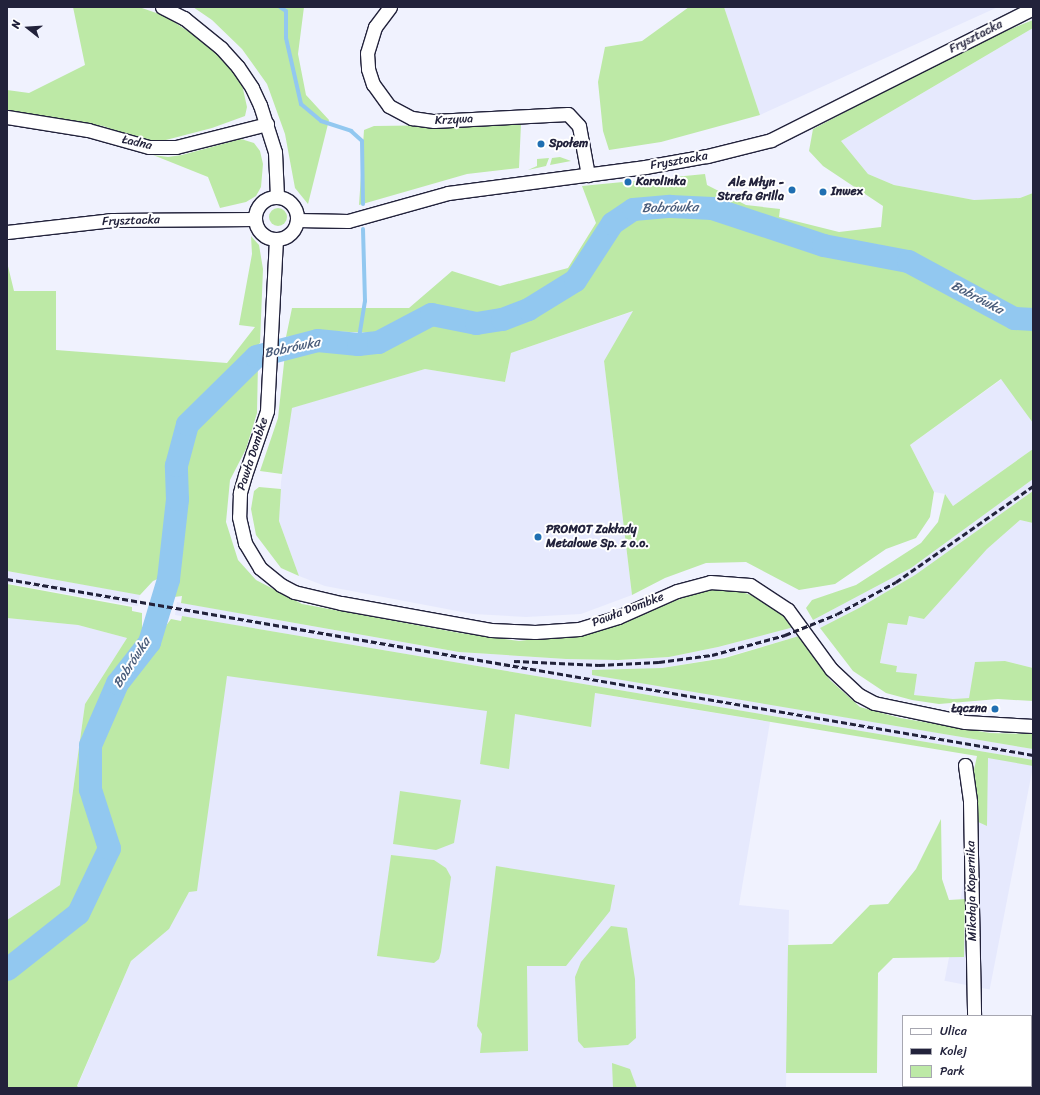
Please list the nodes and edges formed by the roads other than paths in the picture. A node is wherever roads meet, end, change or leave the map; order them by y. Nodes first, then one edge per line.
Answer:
1 (162, 7) edge
2 (390, 7) edge
3 (1033, 8) edge
4 (7, 117) edge
5 (267, 124) junction
6 (588, 175) junction
7 (278, 196) junction
8 (255, 219) junction
9 (297, 220) junction
10 (7, 232) edge
11 (276, 239) junction
12 (1033, 726) edge
13 (965, 766) dead end
14 (974, 1015) edge

1 - 5 street
2 - 6 street, Krzywa
3 - 6 street, Frysztacka
4 - 5 street, Ładna
5 - 7 street
6 - 9 street, Frysztacka
7 - 8 street
7 - 9 street
8 - 10 street, Frysztacka
8 - 11 street
9 - 11 street
11 - 12 street, Pawła Dombke
13 - 14 street, Mikołaja Kopernika

